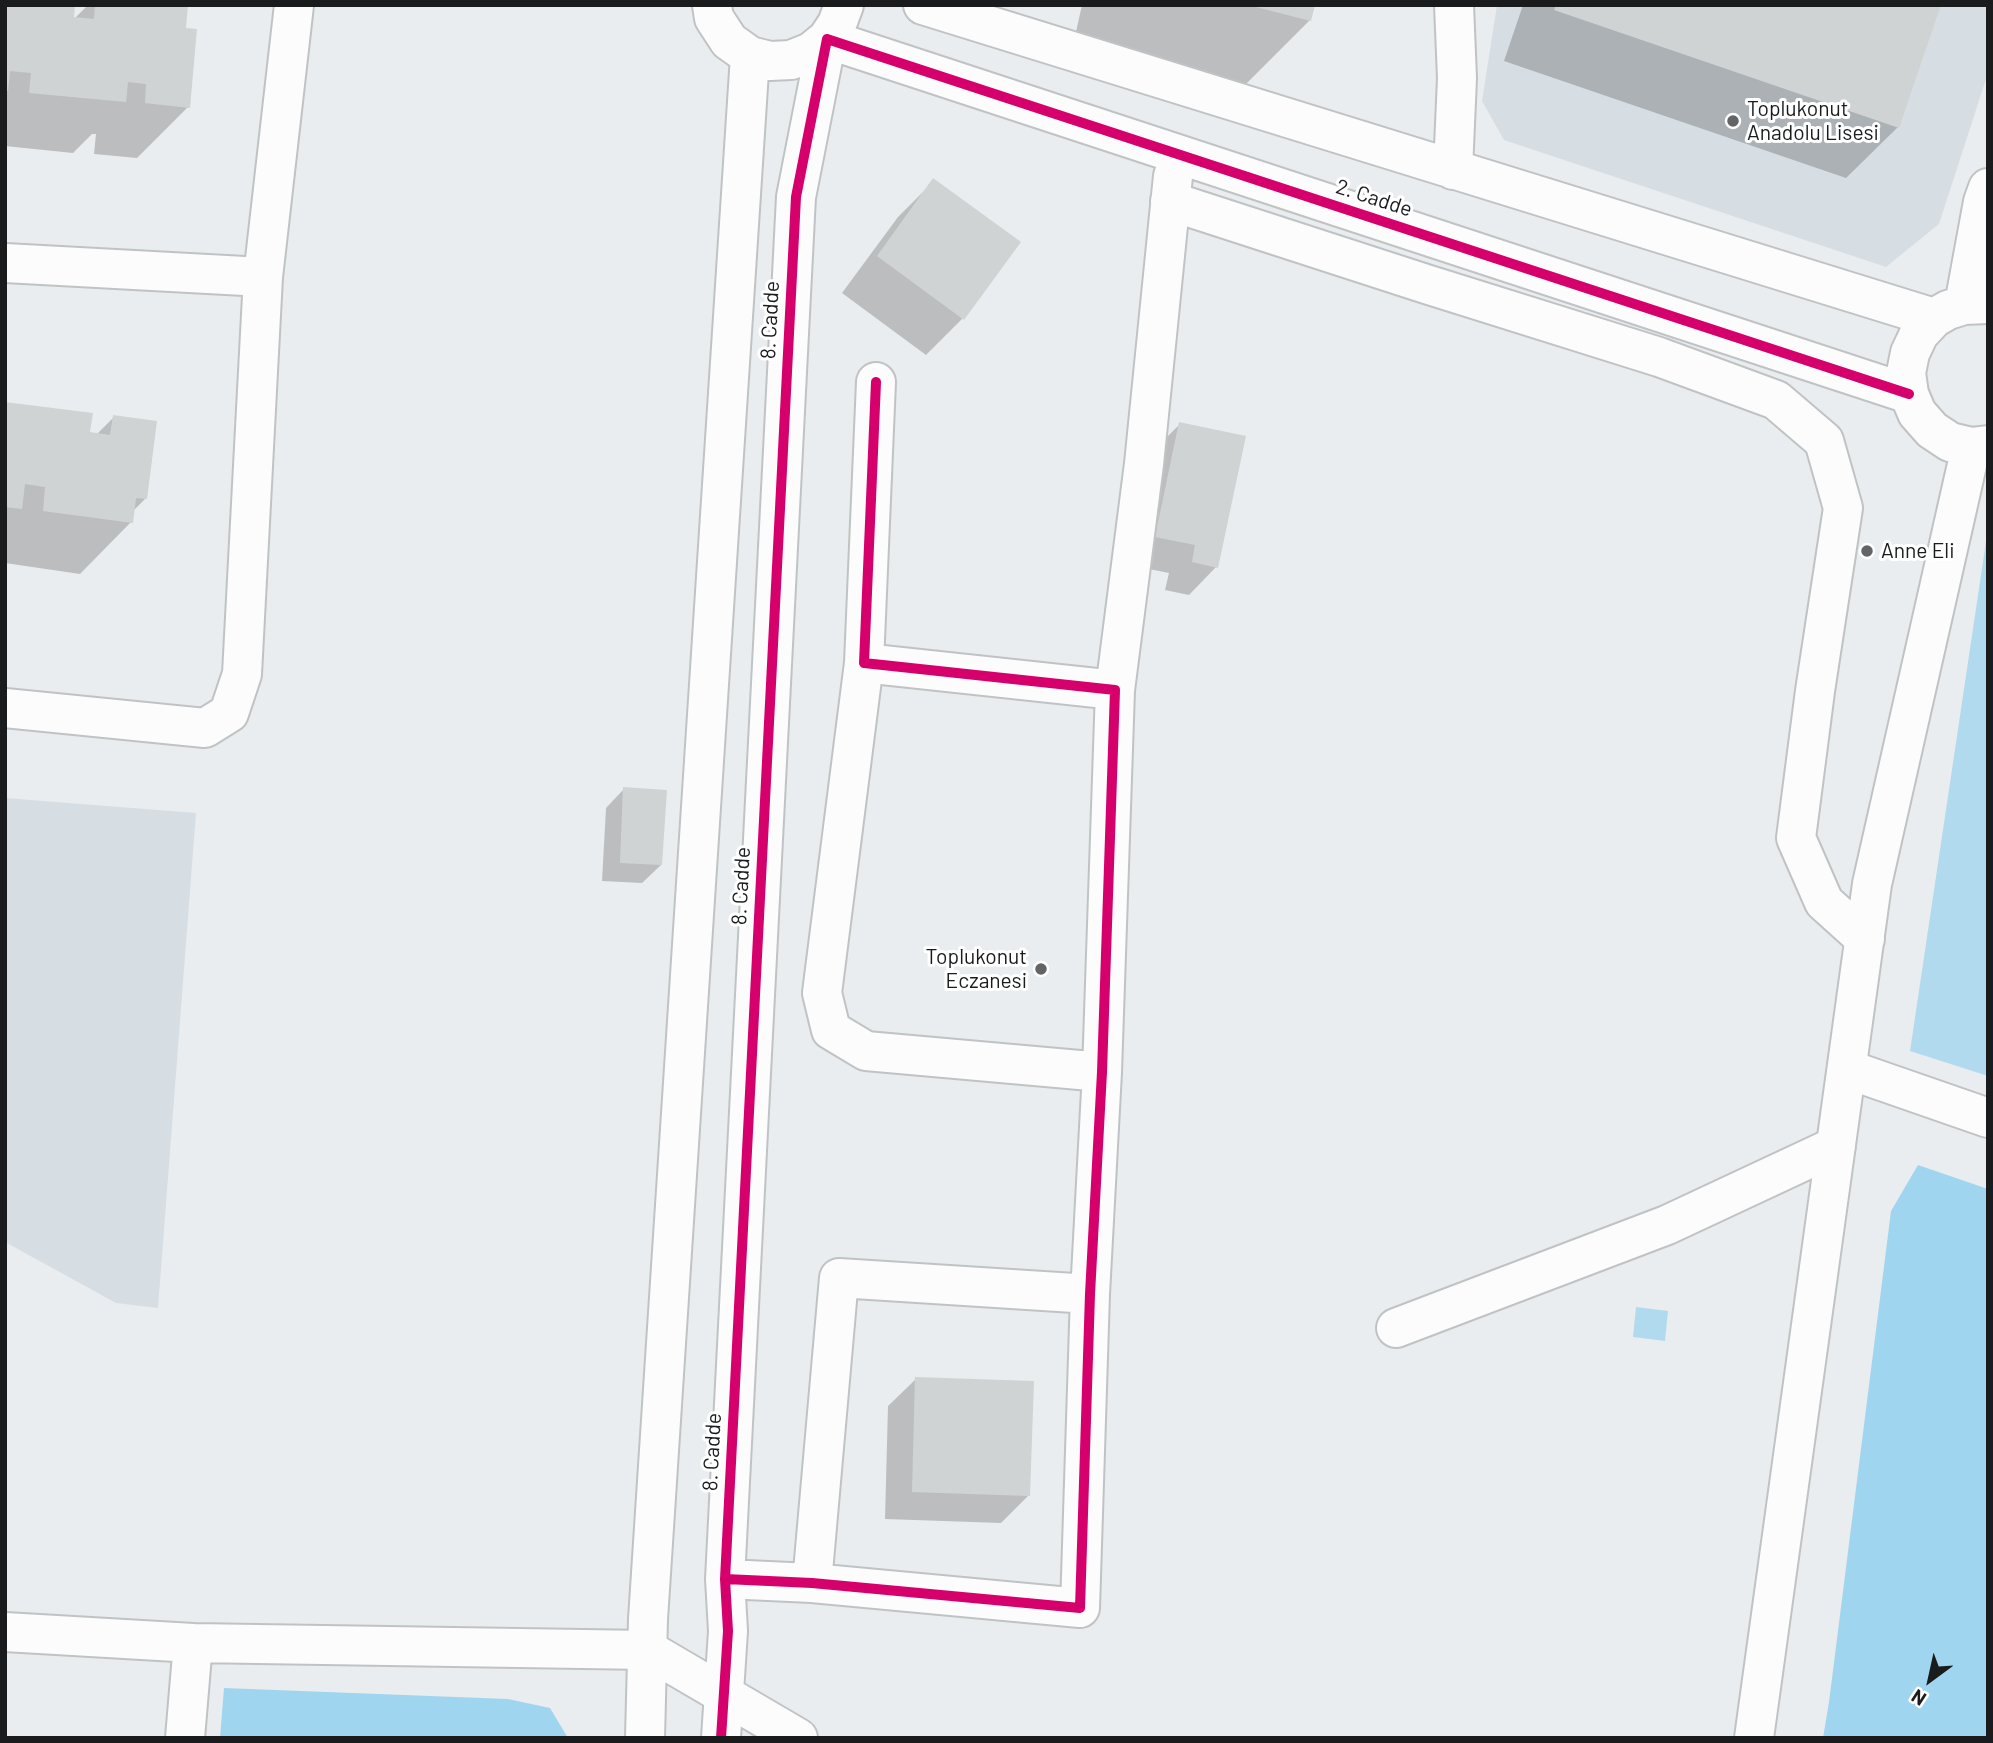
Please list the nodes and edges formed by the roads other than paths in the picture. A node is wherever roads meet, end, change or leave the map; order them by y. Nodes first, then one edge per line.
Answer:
1 (294, 5) edge
2 (712, 5) edge
3 (844, 5) edge
4 (923, 5) edge
5 (1454, 5) edge
6 (827, 39) junction
7 (750, 56) junction
8 (1175, 153) junction
9 (1452, 170) junction
10 (1988, 188) edge
11 (1170, 201) junction
12 (5, 262) edge
13 (263, 277) junction
14 (1962, 309) edge
15 (876, 382) dead end
16 (1909, 394) junction
17 (1980, 446) edge
18 (863, 663) junction
19 (1115, 690) junction
20 (5, 708) edge
21 (1865, 939) junction
22 (1847, 1069) junction
23 (1102, 1072) junction
24 (1988, 1118) edge
25 (1836, 1146) junction
26 (1090, 1294) junction
27 (1396, 1328) dead end
28 (725, 1579) junction
29 (812, 1583) junction
30 (5, 1632) edge
31 (193, 1643) junction
32 (648, 1650) junction
33 (724, 1695) junction
34 (185, 1738) edge
35 (645, 1738) edge
36 (721, 1738) edge
37 (798, 1738) edge
38 (1754, 1738) edge

1 - 13 street
2 - 7 street
3 - 6 street
4 - 9 street
5 - 9 street
6 - 7 street
6 - 8 street, 2. Cadde
6 - 28 street, 8. Cadde
7 - 32 street, 8. Cadde
8 - 11 street
8 - 16 street, 2. Cadde
9 - 14 street
10 - 14 street
11 - 19 street
11 - 21 street
12 - 13 street
13 - 20 street
14 - 16 street
15 - 18 street
16 - 17 street
17 - 21 street
18 - 19 street
18 - 23 street
19 - 23 street
21 - 22 street
22 - 24 street
22 - 25 street
23 - 26 street
25 - 27 street
25 - 38 street
26 - 29 street
26 - 29 street
28 - 29 street
28 - 33 street, 8. Cadde
30 - 31 street
31 - 32 street
31 - 34 street
32 - 33 street
32 - 35 street, 8. Cadde
33 - 36 street, 8. Cadde
33 - 37 street

